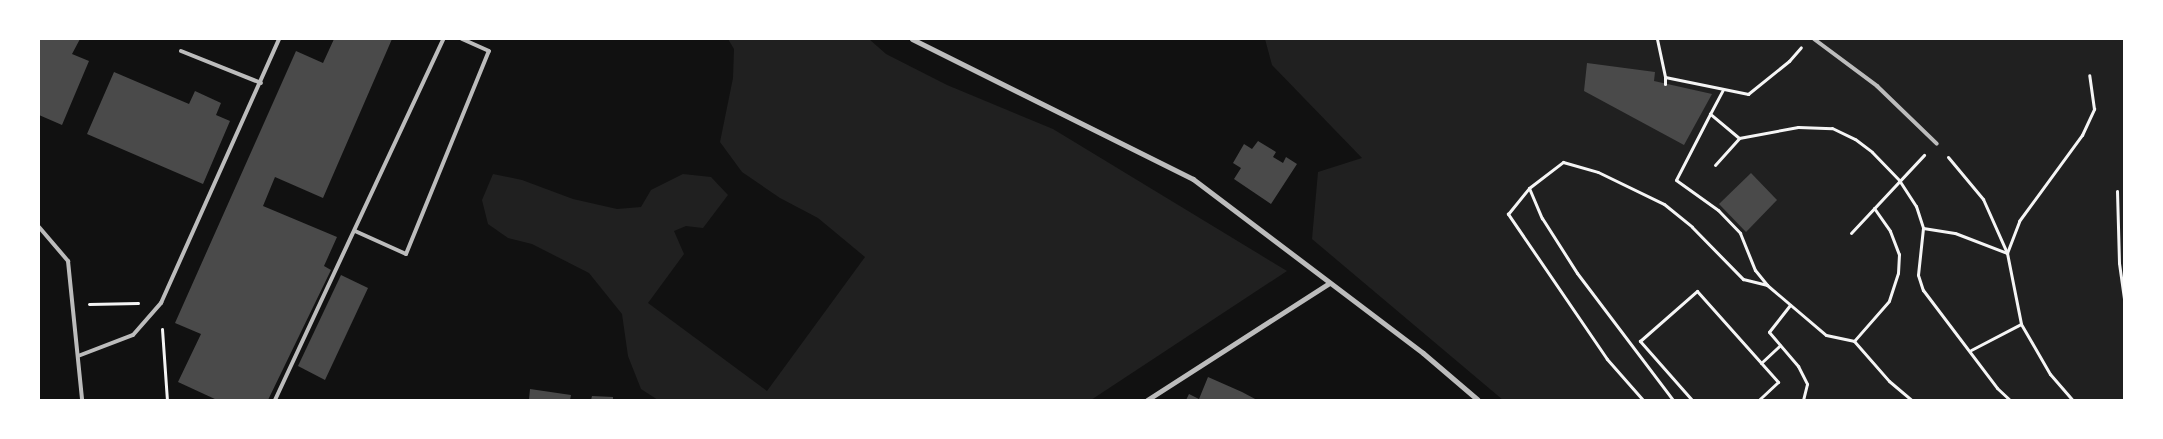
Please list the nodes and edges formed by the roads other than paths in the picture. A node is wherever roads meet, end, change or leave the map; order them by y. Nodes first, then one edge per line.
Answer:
1 (279, 39) edge
2 (443, 39) edge
3 (462, 39) edge
4 (912, 39) edge
5 (1814, 39) edge
6 (181, 51) dead end
7 (261, 83) junction
8 (1937, 144) road end
9 (39, 227) edge
10 (355, 231) junction
11 (1329, 283) junction
12 (78, 356) junction
13 (82, 400) edge
14 (275, 400) edge
15 (1146, 400) edge
16 (1478, 400) edge

1 - 7 lane
2 - 10 lane
3 - 10 lane
4 - 11 street
5 - 8 lane
6 - 7 lane
7 - 12 lane
9 - 12 lane
10 - 14 lane
11 - 15 street
11 - 16 street
12 - 13 lane

